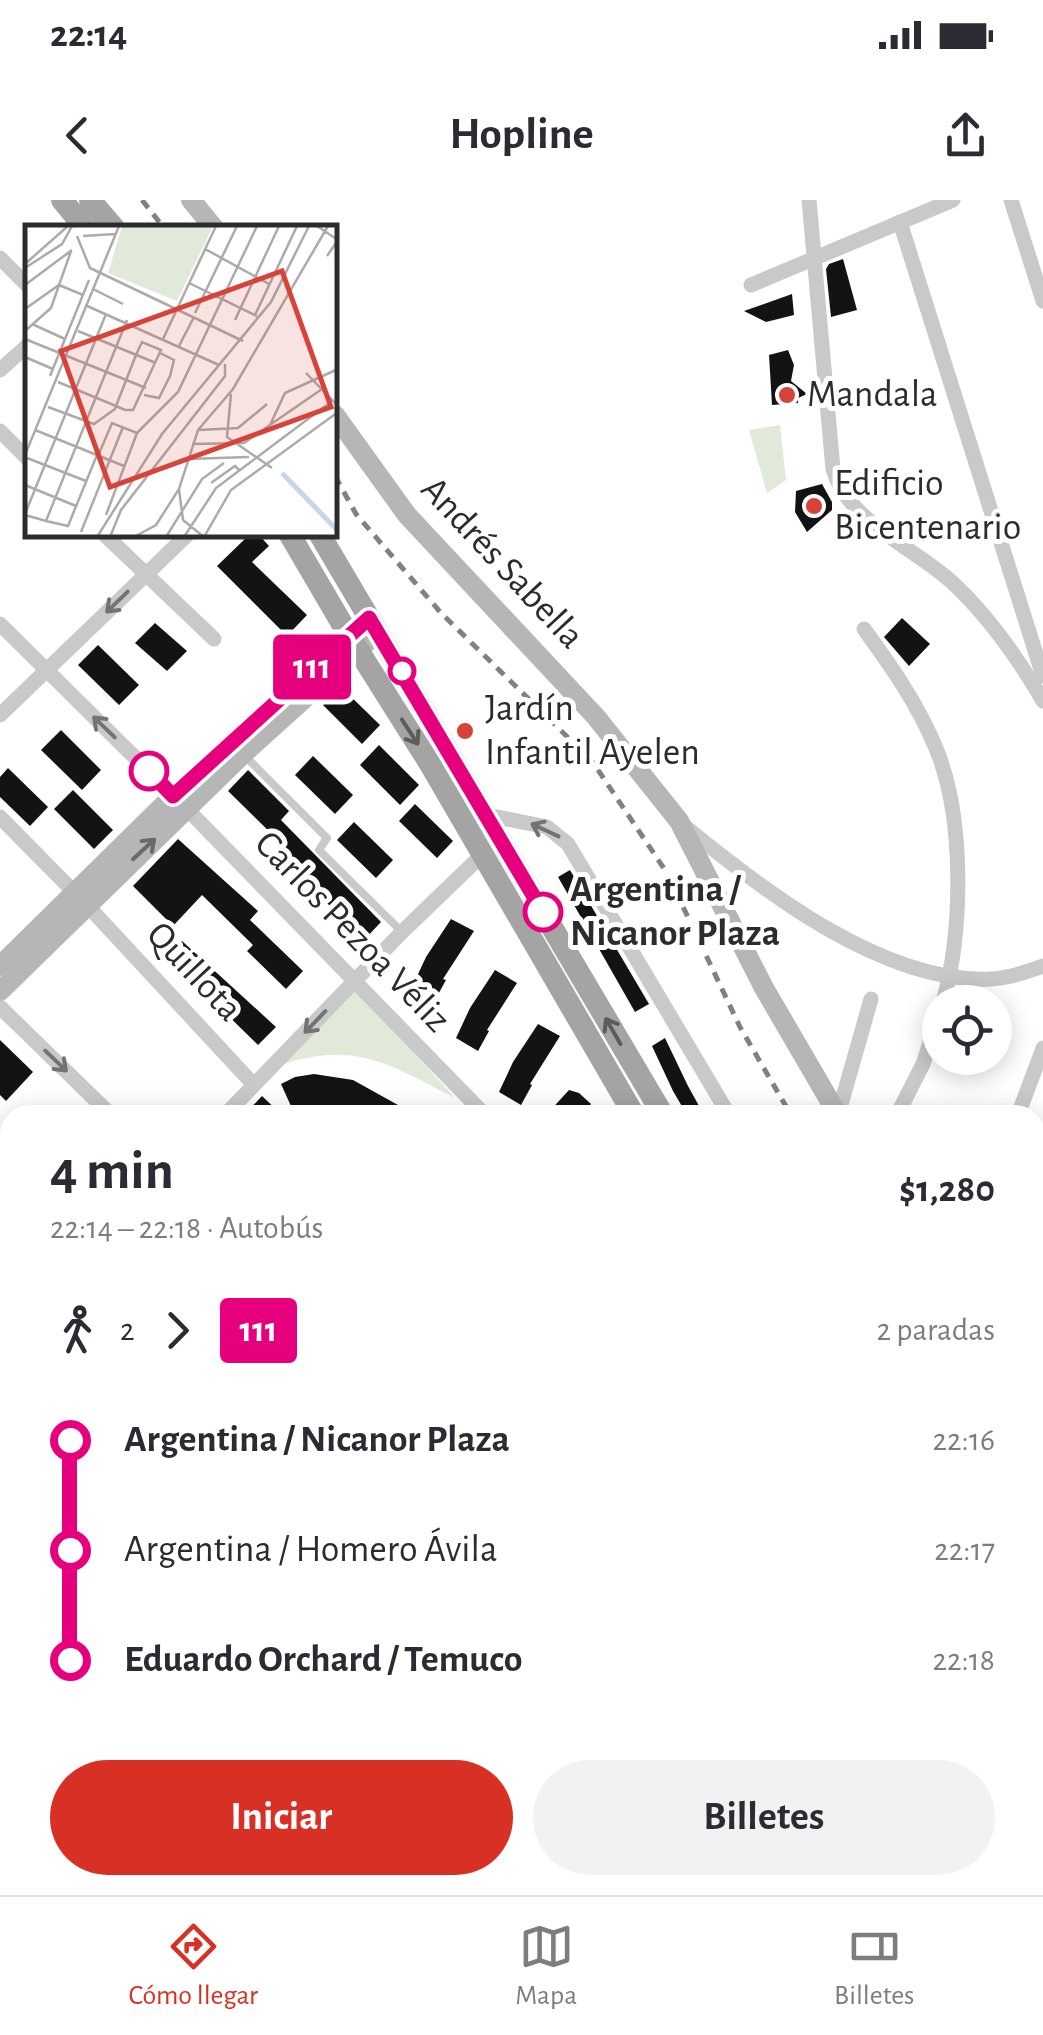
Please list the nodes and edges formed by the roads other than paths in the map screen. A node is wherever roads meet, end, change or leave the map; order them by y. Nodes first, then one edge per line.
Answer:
1 (62, 200) edge
2 (90, 200) edge
3 (192, 200) edge
4 (809, 200) edge
5 (953, 200) edge
6 (1011, 200) edge
7 (900, 222) junction
8 (83, 225) edge
9 (111, 225) edge
10 (212, 225) edge
11 (0, 258) edge
12 (814, 258) junction
13 (25, 283) edge
14 (751, 285) dead end
15 (1043, 301) edge
16 (25, 348) edge
17 (0, 370) edge
18 (338, 419) edge
19 (0, 432) edge
20 (25, 455) edge
21 (108, 538) edge
22 (184, 538) edge
23 (292, 538) edge
24 (322, 538) edge
25 (146, 575) junction
26 (0, 624) edge
27 (374, 625) junction
28 (864, 628) dead end
29 (214, 639) dead end
30 (352, 642) junction
31 (46, 671) junction
32 (1043, 676) edge
33 (1043, 701) edge
34 (0, 715) edge
35 (243, 754) junction
36 (180, 802) junction
37 (487, 815) junction
38 (0, 817) edge
39 (679, 821) junction
40 (483, 854) junction
41 (80, 898) junction
42 (402, 932) junction
43 (0, 966) edge
44 (1043, 966) edge
45 (950, 976) junction
46 (354, 981) junction
47 (948, 985) edge
48 (0, 991) edge
49 (871, 999) dead end
50 (0, 1006) edge
51 (1043, 1048) edge
52 (922, 1066) edge
53 (254, 1085) junction
54 (102, 1105) edge
55 (235, 1105) edge
56 (474, 1105) edge
57 (628, 1105) edge
58 (657, 1105) edge
59 (724, 1105) edge
60 (832, 1105) edge
61 (841, 1105) edge
62 (901, 1105) edge
63 (1022, 1105) edge

1 - 8 main road
2 - 9 main road
3 - 10 main road
4 - 12 street
5 - 7 street
6 - 15 street
7 - 12 street
7 - 32 street
11 - 13 street
12 - 14 street
12 - 33 street
16 - 17 street
18 - 39 main road, Andrés Sabella
19 - 20 street
21 - 25 street
22 - 25 street
23 - 30 main road
24 - 27 main road
25 - 29 street
25 -> 31 street
26 - 31 street, Carlos Pezoa Véliz
27 - 30 main road
27 - 37 main road
28 - 45 street
30 - 35 main road
30 - 36 main road
30 -> 40 main road
31 - 34 street
36 -> 31 street, Carlos Pezoa Véliz
35 - 36 main road
35 - 42 lane
36 - 41 main road
36 - 46 street, Carlos Pezoa Véliz
58 -> 37 main road
59 -> 37 street
38 - 41 street, Quillota
39 - 45 street
39 - 60 main road, Andrés Sabella
40 - 42 street
40 - 57 main road
41 - 43 main road
41 - 48 main road
41 - 53 street, Quillota
42 - 46 street
44 - 45 street
45 - 47 street
46 -> 53 street
46 - 56 street, Carlos Pezoa Véliz
49 - 61 street
50 -> 54 street
51 - 63 street
52 - 62 street
53 - 55 street

